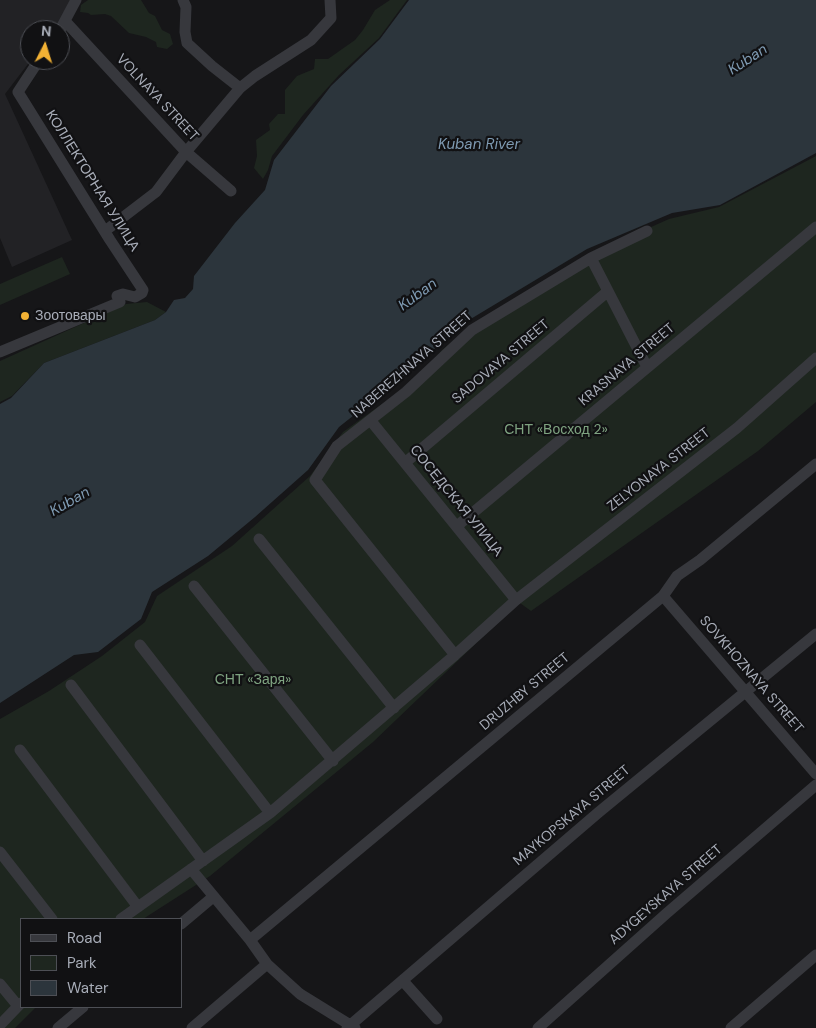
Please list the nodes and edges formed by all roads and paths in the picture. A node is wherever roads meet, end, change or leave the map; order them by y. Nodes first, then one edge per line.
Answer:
1 (76, 0) edge
2 (183, 0) edge
3 (330, 0) edge
4 (65, 20) edge
5 (70, 33) edge
6 (33, 70) edge
7 (240, 88) junction
8 (186, 152) junction
9 (231, 191) dead end
10 (816, 227) edge
11 (105, 231) junction
12 (647, 231) dead end
13 (591, 258) junction
14 (607, 292) junction
15 (0, 352) edge
16 (816, 358) edge
17 (647, 367) junction
18 (371, 421) junction
19 (410, 459) junction
20 (816, 464) edge
21 (457, 526) junction
22 (259, 539) dead end
23 (194, 586) dead end
24 (663, 596) junction
25 (516, 600) junction
26 (816, 634) edge
27 (140, 645) dead end
28 (455, 655) junction
29 (71, 685) dead end
30 (747, 692) junction
31 (394, 708) junction
32 (20, 750) dead end
33 (333, 761) junction
34 (816, 774) edge
35 (816, 785) edge
36 (270, 813) junction
37 (0, 852) edge
38 (203, 861) junction
39 (191, 869) junction
40 (213, 897) junction
41 (138, 907) junction
42 (51, 918) edge
43 (122, 918) edge
44 (182, 923) edge
45 (250, 940) junction
46 (816, 955) edge
47 (267, 964) junction
48 (403, 981) junction
49 (0, 984) edge
50 (20, 1005) edge
51 (82, 1008) edge
52 (437, 1019) dead end
53 (0, 1025) edge
54 (351, 1027) edge
55 (58, 1028) edge
56 (192, 1028) edge
57 (538, 1028) edge
58 (731, 1028) edge

1 - 4 street
2 - 7 street
3 - 7 street
5 - 8 street, VOLNAYA STREET
6 - 11 street, КОЛЛЕКТОРНАЯ УЛИЦА
7 - 8 street
8 - 9 street, VOLNAYA STREET
8 - 11 street
10 - 17 street, KRASNAYA STREET
11 - 15 street, КОЛЛЕКТОРНАЯ УЛИЦА
12 - 13 street, NABEREZHNAYA STREET
13 - 14 street
13 - 18 street, NABEREZHNAYA STREET
14 - 17 street
14 - 19 street, SADOVAYA STREET
16 - 25 street, ZELYONAYA STREET
17 - 21 street, KRASNAYA STREET
18 - 19 street, СОСЕДСКАЯ УЛИЦА
18 - 28 street, NABEREZHNAYA STREET
19 - 21 street, СОСЕДСКАЯ УЛИЦА
20 - 24 street, DRUZHBY STREET
21 - 25 street, СОСЕДСКАЯ УЛИЦА
22 - 31 street
23 - 33 street
24 - 30 street, SOVKHOZNAYA STREET
24 - 45 street, DRUZHBY STREET
25 - 28 street, ZELYONAYA STREET
26 - 30 street, MAYKOPSKAYA STREET
27 - 36 street
28 - 31 street, ZELYONAYA STREET
29 - 38 street
30 - 34 street, SOVKHOZNAYA STREET
30 - 48 street, MAYKOPSKAYA STREET
31 - 33 street, ZELYONAYA STREET
32 - 41 street
33 - 36 street, ZELYONAYA STREET
35 - 57 street, ADYGEYSKAYA STREET
36 - 38 street, ZELYONAYA STREET
37 - 42 street
38 - 39 street, ZELYONAYA STREET
39 - 40 street
39 - 41 street, ZELYONAYA STREET
40 - 44 street
40 - 45 street
41 - 43 street, ZELYONAYA STREET
45 - 47 street
46 - 58 street
47 - 54 street
47 - 56 street
48 - 52 street
48 - 54 street, MAYKOPSKAYA STREET
49 - 50 street
50 - 53 street
51 - 55 street

